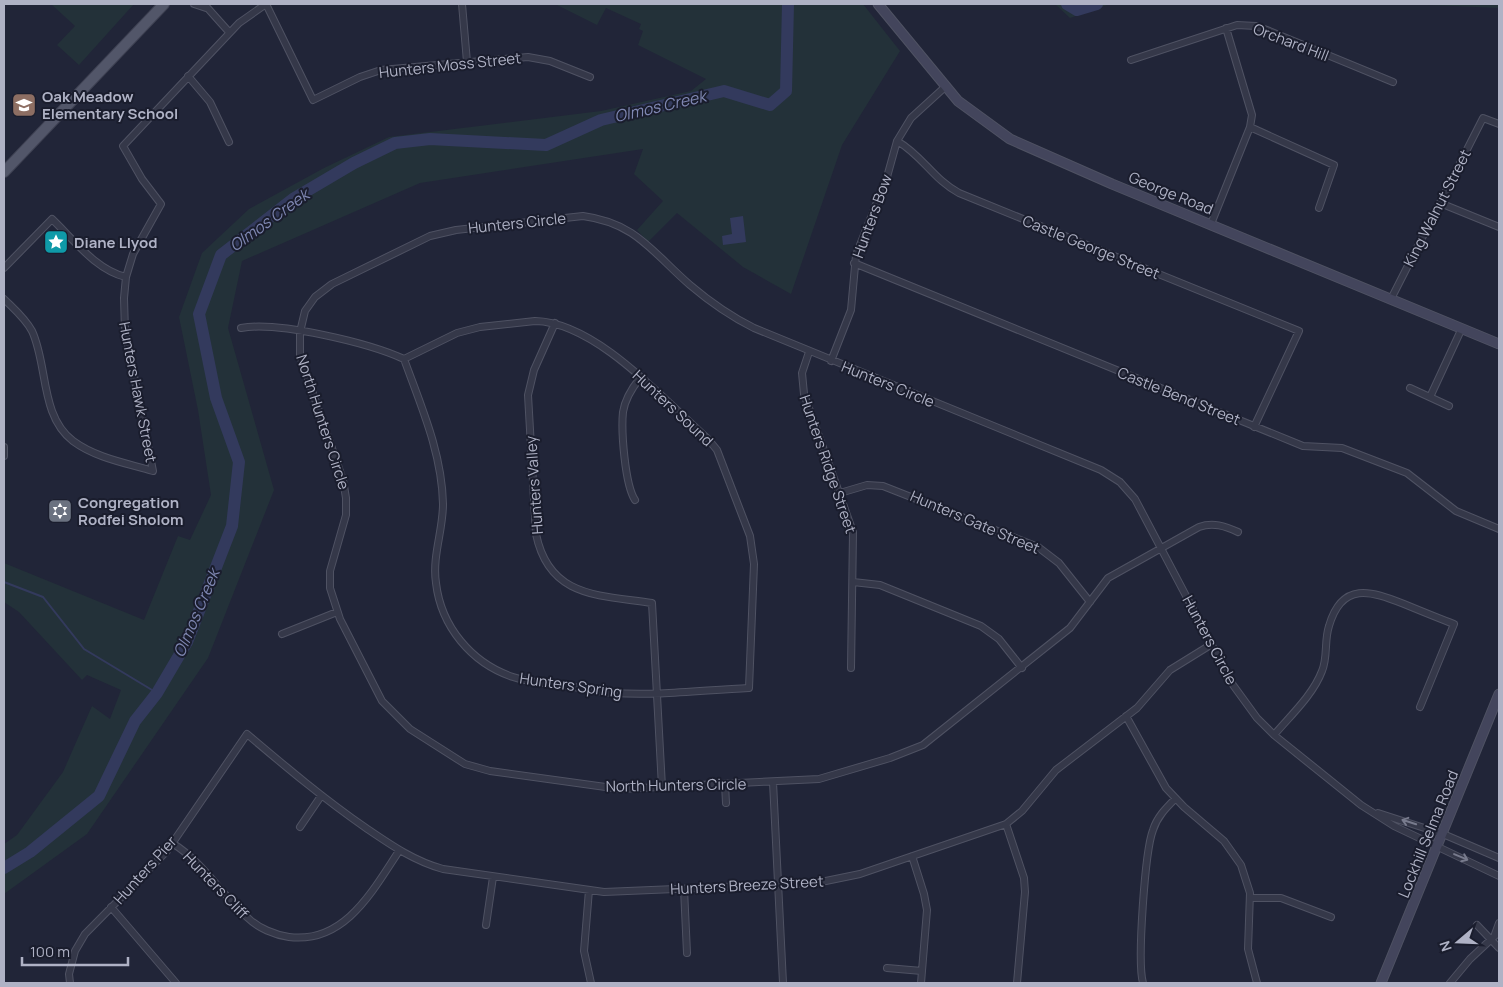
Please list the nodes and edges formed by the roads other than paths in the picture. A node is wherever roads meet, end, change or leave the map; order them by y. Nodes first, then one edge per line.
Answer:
1 (164, 4) edge
2 (194, 4) edge
3 (266, 4) edge
4 (462, 4) edge
5 (878, 4) edge
6 (205, 6) edge
7 (1226, 28) junction
8 (229, 32) junction
9 (1132, 60) dead end
10 (467, 62) junction
11 (188, 76) junction
12 (590, 77) dead end
13 (1392, 82) dead end
14 (944, 87) junction
15 (1499, 124) edge
16 (1250, 127) junction
17 (897, 141) junction
18 (229, 142) dead end
19 (4, 172) edge
20 (1440, 203) junction
21 (1319, 208) dead end
22 (1210, 224) junction
23 (1499, 228) edge
24 (854, 263) junction
25 (4, 268) edge
26 (126, 277) junction
27 (4, 299) edge
28 (1391, 299) junction
29 (556, 322) junction
30 (241, 328) dead end
31 (1462, 328) junction
32 (300, 332) junction
33 (1499, 344) edge
34 (809, 352) junction
35 (404, 359) junction
36 (831, 361) junction
37 (640, 378) junction
38 (1410, 388) dead end
39 (1430, 397) junction
40 (1449, 406) dead end
41 (1254, 427) junction
42 (4, 447) edge
43 (4, 456) edge
44 (840, 492) junction
45 (635, 500) dead end
46 (1499, 529) edge
47 (1238, 532) dead end
48 (1161, 547) junction
49 (853, 582) junction
50 (1090, 602) junction
51 (337, 612) junction
52 (282, 634) dead end
53 (1212, 644) junction
54 (851, 668) dead end
55 (1022, 668) junction
56 (749, 688) joint
57 (657, 693) junction
58 (1499, 694) edge
59 (1420, 707) dead end
60 (1126, 716) junction
61 (247, 734) joint
62 (1274, 735) junction
63 (773, 782) junction
64 (725, 784) junction
65 (662, 787) junction
66 (321, 796) junction
67 (1175, 799) junction
68 (726, 803) dead end
69 (1374, 813) junction
70 (1006, 824) junction
71 (300, 827) dead end
72 (1443, 834) junction
73 (172, 843) junction
74 (1438, 846) junction
75 (399, 851) junction
76 (912, 856) junction
77 (1499, 858) edge
78 (1499, 876) edge
79 (493, 877) junction
80 (779, 885) junction
81 (684, 889) junction
82 (589, 890) junction
83 (1250, 898) junction
84 (112, 907) junction
85 (1331, 917) dead end
86 (1499, 923) edge
87 (486, 925) dead end
88 (1478, 925) dead end
89 (1495, 935) edge
90 (1499, 948) edge
91 (687, 953) dead end
92 (886, 968) dead end
93 (922, 971) junction
94 (70, 983) edge
95 (176, 983) edge
96 (591, 983) edge
97 (783, 983) edge
98 (921, 983) edge
99 (1017, 983) edge
100 (1143, 983) edge
101 (1256, 983) edge
102 (1381, 983) edge
103 (1450, 983) edge

1 - 19 main road
2 - 6 street
3 - 8 street, Hunters Hawk Street
3 - 10 street, Hunters Moss Street
4 - 10 street
5 - 14 street, George Road
6 - 8 street
7 - 9 street, Orchard Hill
7 - 13 street, Orchard Hill
7 - 16 street
8 - 11 street, Hunters Hawk Street
10 - 12 street, Hunters Moss Street
11 - 18 street
11 - 26 street, Hunters Hawk Street
14 - 17 street, Hunters Bow
14 - 22 street, George Road
15 - 20 street, King Walnut Street
16 - 21 street
16 - 22 street
17 - 24 street, Hunters Bow
17 - 41 street, Castle George Street
20 - 23 street
20 - 28 street, King Walnut Street
22 - 28 street, George Road
24 - 36 street, Hunters Bow
24 - 41 street, Castle Bend Street
25 - 26 street
26 - 27 street, Hunters Hawk Street
28 - 31 street, George Road
29 - 35 street, Hunters Sound
29 - 37 street, Hunters Sound
29 - 57 street, Hunters Valley
30 - 32 street
31 - 33 street, George Road
31 - 39 street
32 - 34 street, Hunters Circle
32 - 35 street
32 - 51 street, North Hunters Circle
34 - 36 street, Hunters Circle
34 - 44 street, Hunters Ridge Street
35 - 57 street, Hunters Spring
36 - 48 street, Hunters Circle
37 - 45 street
37 - 56 street, Hunters Sound
38 - 39 street
39 - 40 street
41 - 46 street, Castle Bend Street
42 - 43 street
44 - 49 street, Hunters Ridge Street
44 - 50 street, Hunters Gate Street
47 - 48 street, North Hunters Circle
48 - 50 street, North Hunters Circle
48 - 53 street, Hunters Circle
49 - 54 street, Hunters Ridge Street
49 - 55 street
50 - 55 street, North Hunters Circle
51 - 52 street
51 - 65 street, North Hunters Circle
53 - 60 street, Hunters Breeze Street
53 - 62 street, Hunters Circle
55 - 63 street, North Hunters Circle
56 - 57 street, Hunters Spring
57 - 65 street
58 - 72 street, Lockhill Selma Road
59 - 62 street
60 - 67 street
60 - 70 street, Hunters Breeze Street
61 - 66 street, Hunters Breeze Street
61 - 73 street, Hunters Pier
62 - 69 street, Hunters Circle
63 - 64 street, North Hunters Circle
63 - 80 street
64 - 65 street, North Hunters Circle
64 - 68 street
66 - 71 street
66 - 75 street, Hunters Breeze Street
67 - 83 street
67 - 100 street
72 -> 69 street, Hunters Circle
69 - 74 street, Hunters Circle
70 - 76 street, Hunters Breeze Street
70 - 99 street
72 - 74 street, Lockhill Selma Road
72 - 77 street, Hunters Circle
73 - 75 street, Hunters Cliff
73 - 84 street, Hunters Pier
74 -> 78 street, Hunters Circle
74 - 102 street, Lockhill Selma Road
75 - 79 street, Hunters Breeze Street
76 - 80 street, Hunters Breeze Street
76 - 93 street
79 - 82 street, Hunters Breeze Street
79 - 87 street
80 - 81 street, Hunters Breeze Street
80 - 97 street
81 - 82 street, Hunters Breeze Street
81 - 91 street
82 - 96 street
83 - 85 street
83 - 101 street
84 - 94 street, Hunters Pier
84 - 95 street
86 - 89 street
88 - 89 street
89 - 90 street
89 - 103 street
92 - 93 street
93 - 98 street

